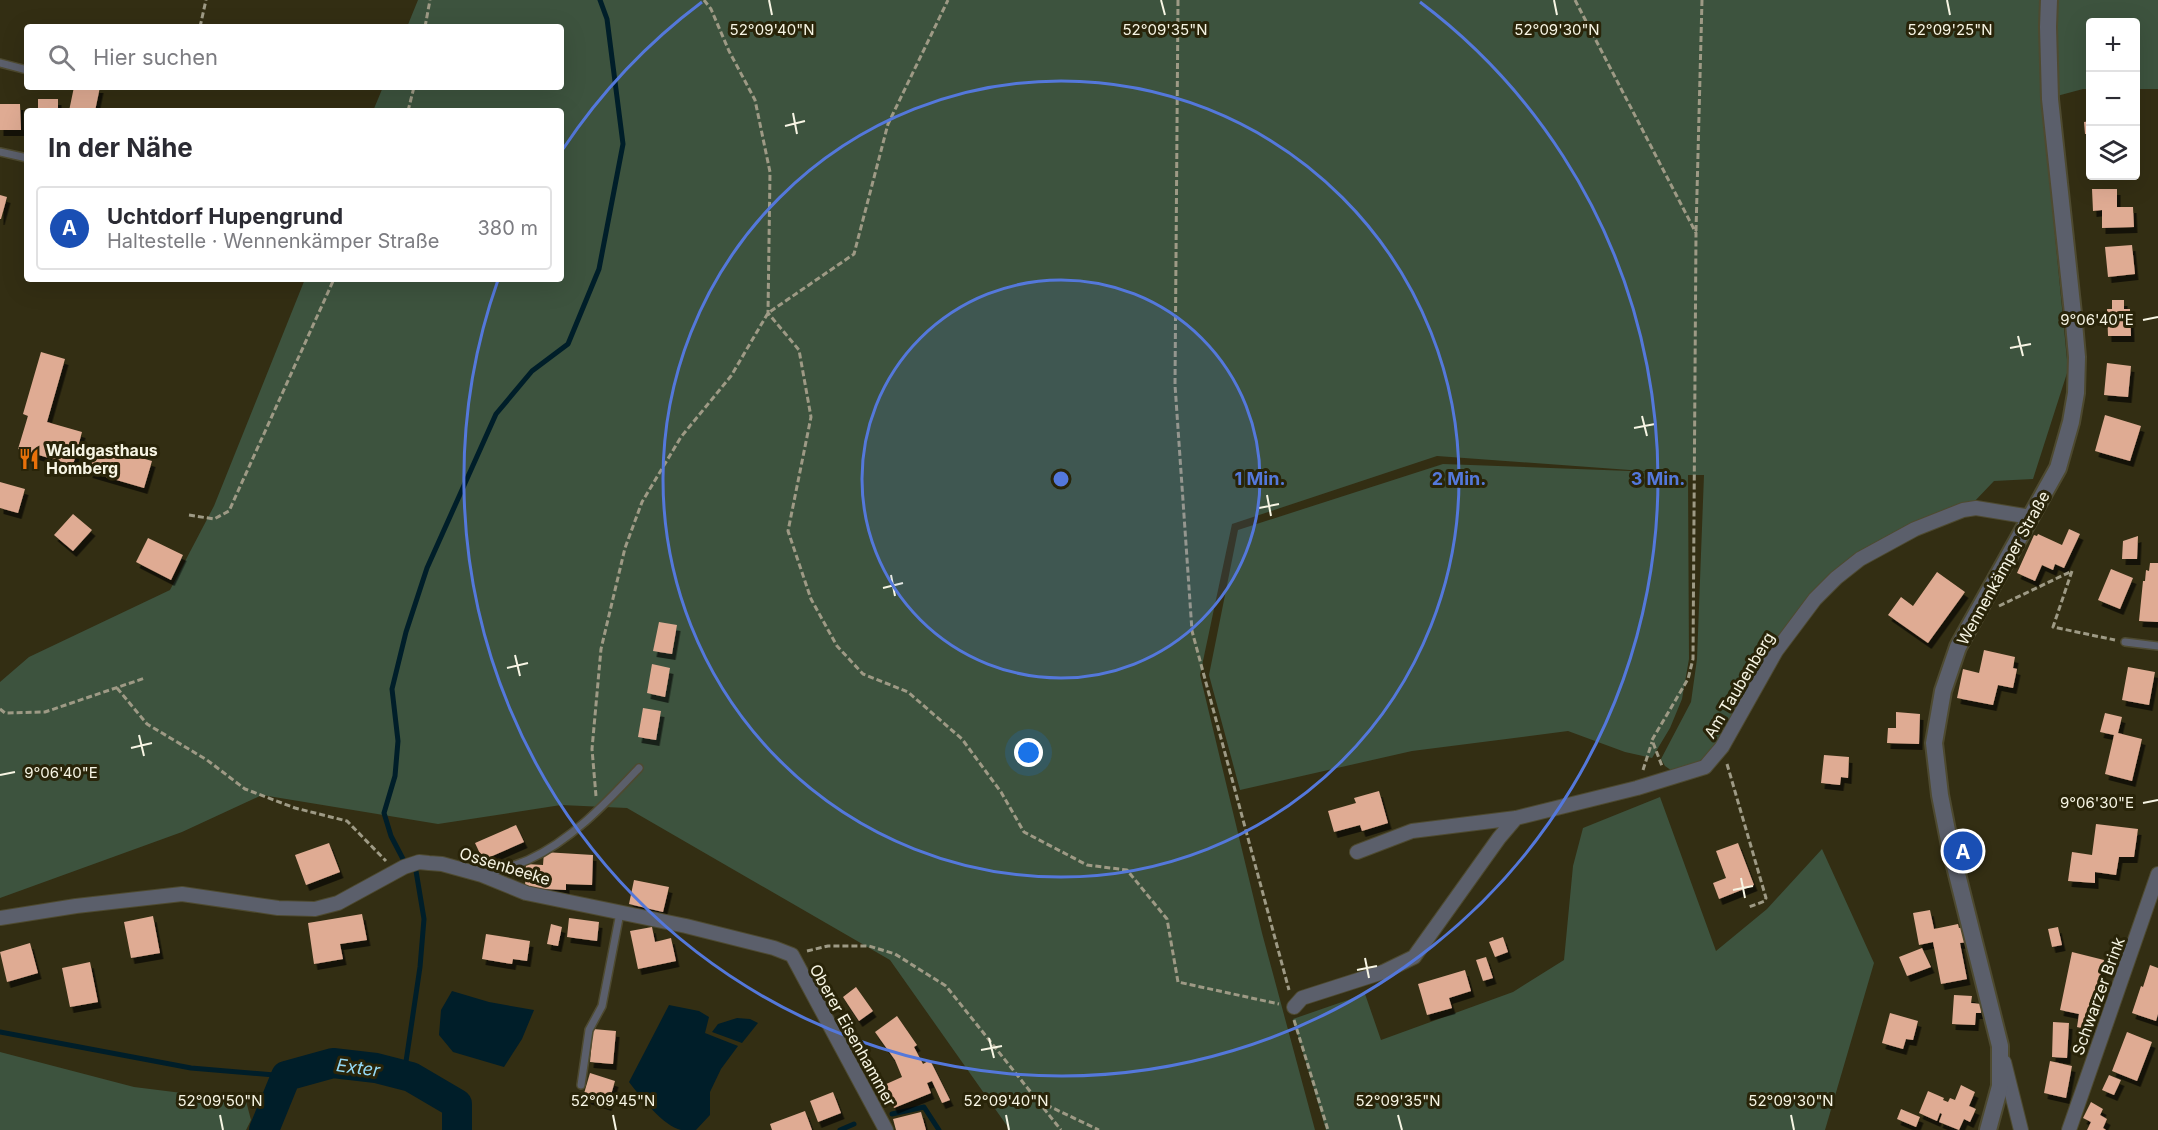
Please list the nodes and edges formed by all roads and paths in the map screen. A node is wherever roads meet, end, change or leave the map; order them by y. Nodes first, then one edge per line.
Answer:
1 (206, 0) edge
2 (430, 0) edge
3 (704, 0) edge
4 (948, 0) edge
5 (1178, 0) edge
6 (1575, 0) edge
7 (1702, 0) edge
8 (2049, 0) edge
9 (201, 24) edge
10 (426, 24) edge
11 (0, 63) edge
12 (24, 69) edge
13 (413, 90) edge
14 (409, 108) edge
15 (0, 152) edge
16 (24, 157) edge
17 (1696, 232) junction
18 (332, 282) edge
19 (768, 313) junction
20 (189, 515) dead end
21 (2031, 517) junction
22 (1980, 609) junction
23 (2125, 642) joint
24 (2158, 646) edge
25 (145, 678) dead end
26 (117, 688) junction
27 (0, 709) edge
28 (1652, 740) junction
29 (1722, 747) junction
30 (639, 768) dead end
31 (1680, 776) junction
32 (1637, 788) junction
33 (598, 810) junction
34 (1516, 818) junction
35 (1357, 852) dead end
36 (396, 871) junction
37 (2158, 874) edge
38 (482, 875) junction
39 (1749, 907) dead end
40 (620, 914) junction
41 (0, 918) edge
42 (792, 955) junction
43 (1294, 1006) junction
44 (2000, 1046) junction
45 (581, 1085) dead end
46 (1038, 1101) junction
47 (886, 1130) edge
48 (1061, 1130) edge
49 (1099, 1130) edge
50 (1328, 1130) edge
51 (1988, 1130) edge
52 (2021, 1130) edge
53 (2069, 1130) edge

1 - 9 path
2 - 10 path
3 - 19 path
4 - 19 path
5 - 43 path
6 - 17 path
7 - 17 path
8 - 21 street, Wennenkämper Straße
11 - 12 lane
13 - 14 path
15 - 16 lane
17 - 28 path
18 - 20 path
19 - 33 path
19 - 43 path
21 - 22 street, Wennenkämper Straße
21 - 29 street, Am Taubenberg
22 - 23 path
22 - 44 street, Wennenkämper Straße
23 - 24 lane
25 - 26 path
26 - 27 path
26 - 36 path
28 - 31 path
28 - 32 path
29 - 31 street, Am Taubenberg
29 - 39 path
30 - 33 lane
31 - 32 street, Am Taubenberg
32 - 34 street, Am Taubenberg
33 - 38 lane
34 - 35 street, Am Taubenberg
34 - 43 street
36 - 38 street, Ossenbeeke
36 - 41 street, Ossenbeeke
37 - 53 street, Schwarzer Brink
38 - 40 street, Ossenbeeke
40 - 42 street, Ossenbeeke
40 - 45 lane
42 - 46 path
42 - 47 street, Oberer Eisenhammer
43 - 50 path
44 - 51 street, Wennenkämper Straße
44 - 52 street
46 - 48 path
46 - 49 path

